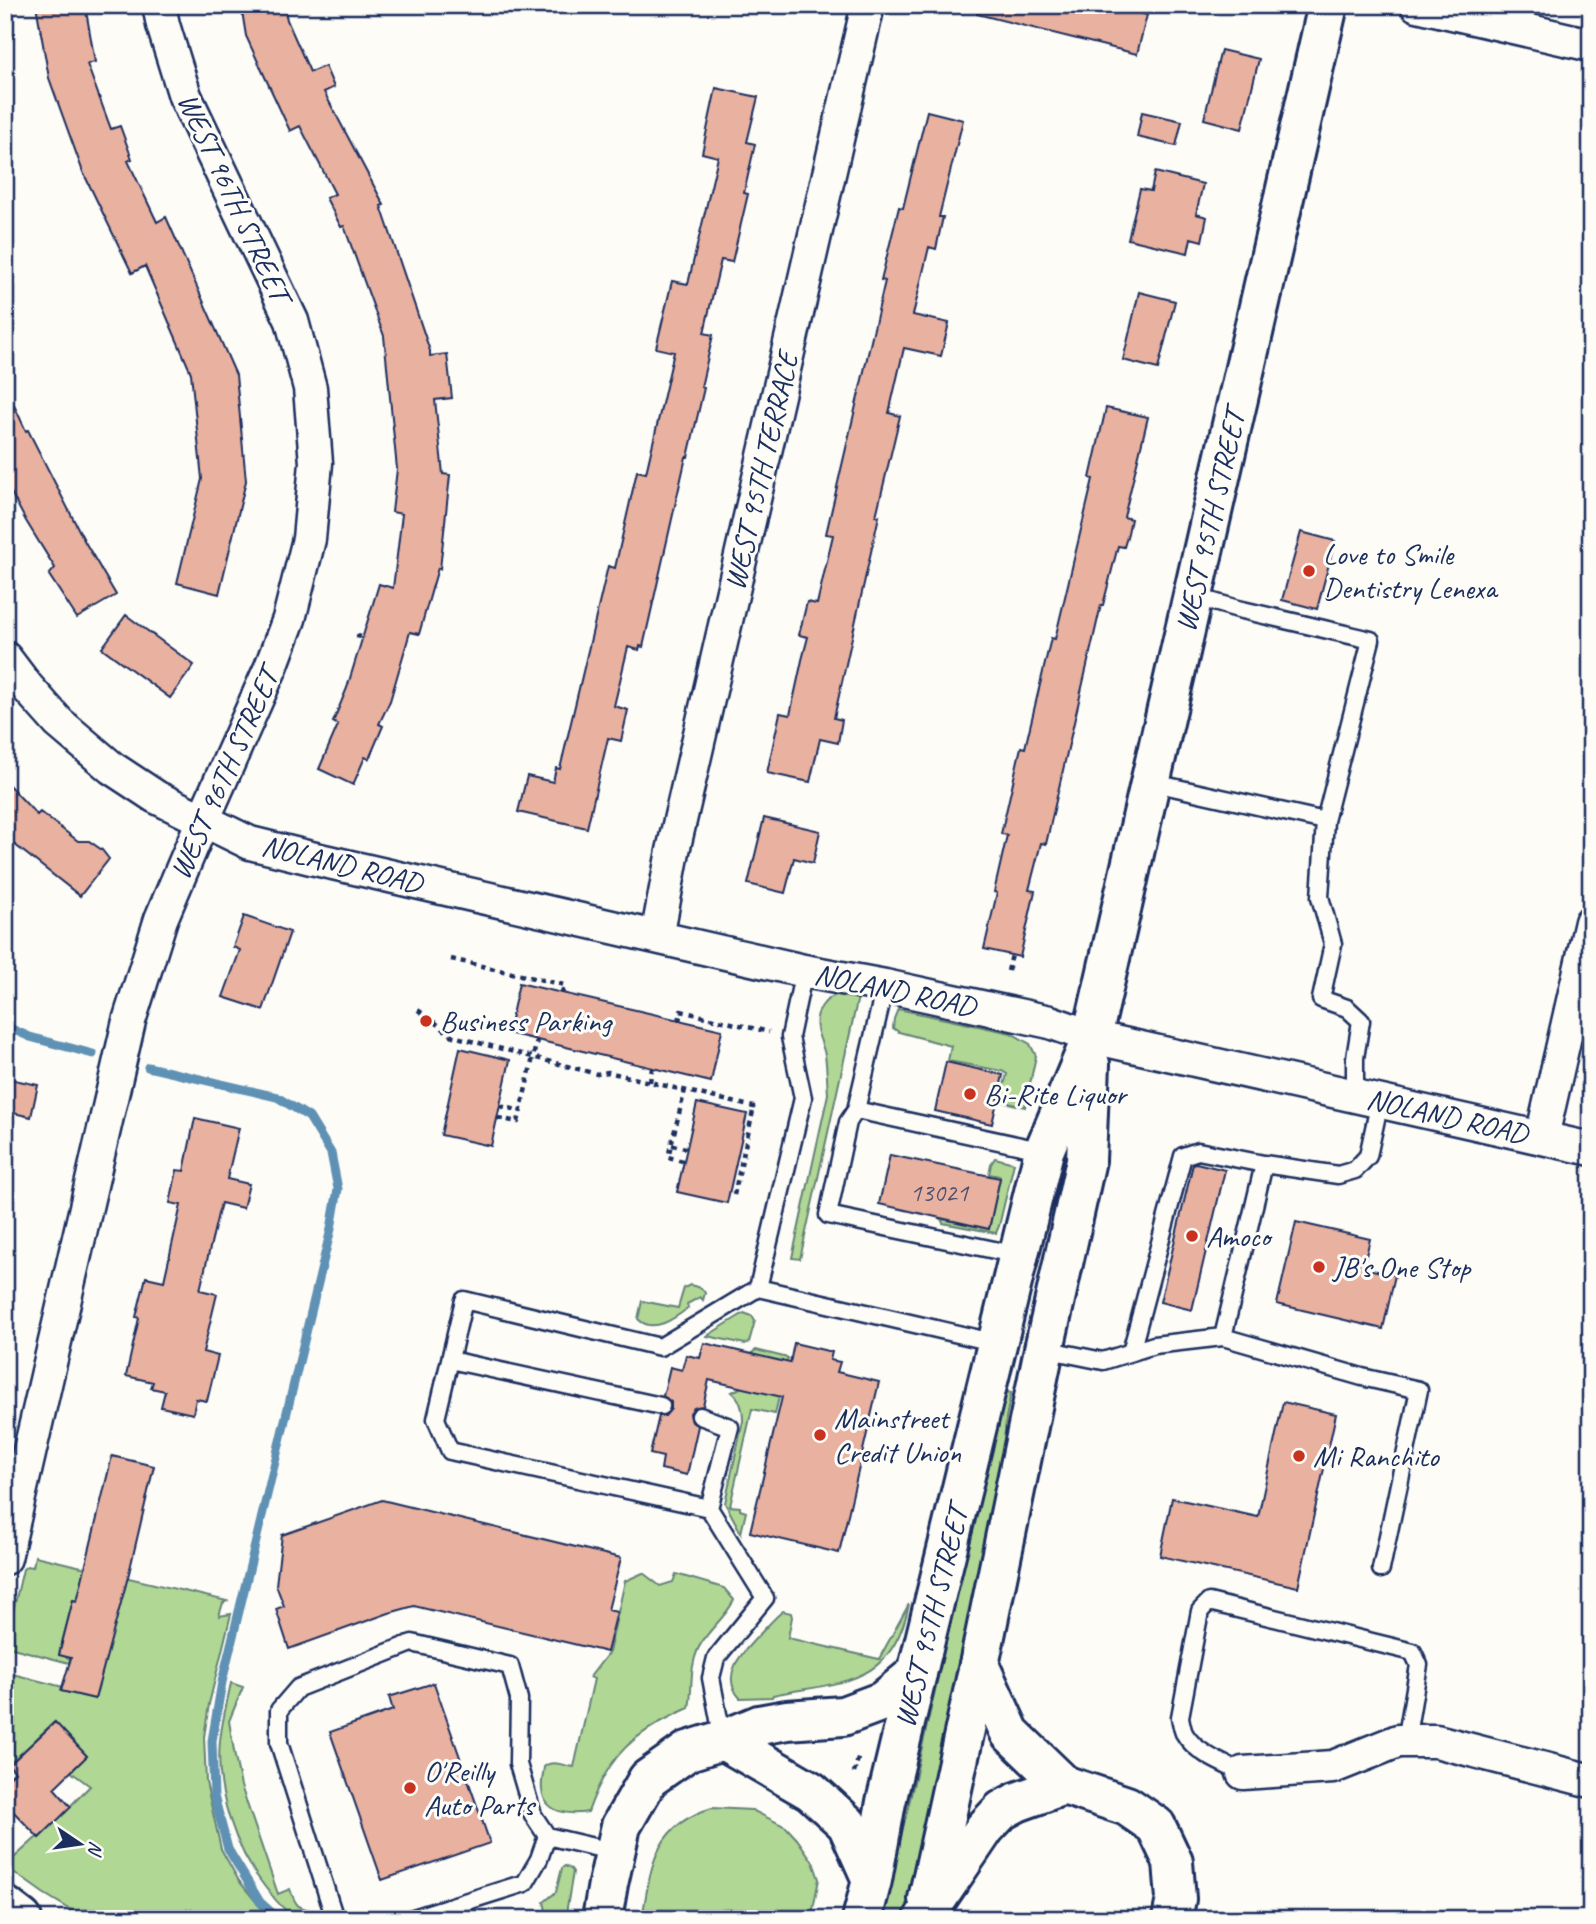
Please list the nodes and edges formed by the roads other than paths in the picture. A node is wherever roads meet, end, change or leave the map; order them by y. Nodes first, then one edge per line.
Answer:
1 (159, 5) edge
2 (868, 5) edge
3 (1328, 5) edge
4 (1417, 5) edge
5 (1591, 45) edge
6 (1193, 596) junction
7 (5, 658) edge
8 (1150, 782) junction
9 (203, 820) junction
10 (1325, 821) junction
11 (1591, 922) edge
12 (657, 937) junction
13 (804, 971) junction
14 (885, 986) junction
15 (1092, 1037) junction
16 (1368, 1098) junction
17 (856, 1110) junction
18 (1542, 1137) junction
19 (1591, 1149) edge
20 (1044, 1151) junction
21 (1264, 1164) junction
22 (1018, 1255) junction
23 (758, 1288) junction
24 (1223, 1337) junction
25 (997, 1343) junction
26 (1044, 1349) junction
27 (1132, 1352) junction
28 (450, 1360) junction
29 (661, 1406) dead end
30 (700, 1416) dead end
31 (709, 1508) junction
32 (5, 1558) edge
33 (1381, 1569) dead end
34 (979, 1665) junction
35 (917, 1673) junction
36 (723, 1740) junction
37 (1406, 1741) junction
38 (1243, 1773) joint
39 (1591, 1781) edge
40 (1064, 1785) junction
41 (547, 1836) junction
42 (615, 1852) junction
43 (872, 1880) junction
44 (5, 1906) edge
45 (22, 1919) edge
46 (335, 1919) edge
47 (410, 1919) edge
48 (602, 1919) edge
49 (862, 1919) edge
50 (924, 1919) edge
51 (1172, 1919) edge

1 - 9 street, WEST 96TH STREET
2 - 12 street, WEST 95TH TERRACE
3 - 6 main road, WEST 95TH STREET
4 - 5 street
6 - 8 main road, WEST 95TH STREET
6 - 10 lane
7 - 9 street, NOLAND ROAD
8 - 10 lane
8 - 15 main road, WEST 95TH STREET
9 - 12 street, NOLAND ROAD
9 - 32 street, WEST 96TH STREET
10 - 16 lane
11 - 18 street
12 - 13 street, NOLAND ROAD
13 - 14 street, NOLAND ROAD
13 - 23 lane
14 - 15 street, NOLAND ROAD
14 - 17 lane
15 - 16 street, NOLAND ROAD
15 - 20 main road, WEST 95TH STREET
15 - 26 main road, WEST 95TH STREET
16 - 18 street, NOLAND ROAD
16 - 21 lane
17 - 20 lane
17 - 22 lane
18 - 19 street, NOLAND ROAD
20 - 22 main road, WEST 95TH STREET
21 - 24 lane
21 - 27 lane
22 - 25 main road, WEST 95TH STREET
23 - 25 lane
23 - 28 lane
24 - 27 lane
24 - 33 lane
25 - 35 main road, WEST 95TH STREET
26 - 27 lane
26 - 34 main road, WEST 95TH STREET
28 - 29 lane
28 - 31 lane
30 - 31 lane
31 - 36 lane
34 - 40 main road
34 - 50 main road, WEST 95TH STREET
35 - 36 main road
35 - 43 main road, WEST 95TH STREET
36 - 42 main road
36 - 43 main road
37 - 38 street
37 - 38 lane
37 - 39 street
40 - 50 main road
40 - 51 main road
41 - 42 lane
41 - 46 lane
41 - 47 lane
42 - 48 main road
43 - 49 main road, WEST 95TH STREET
44 - 45 main road

